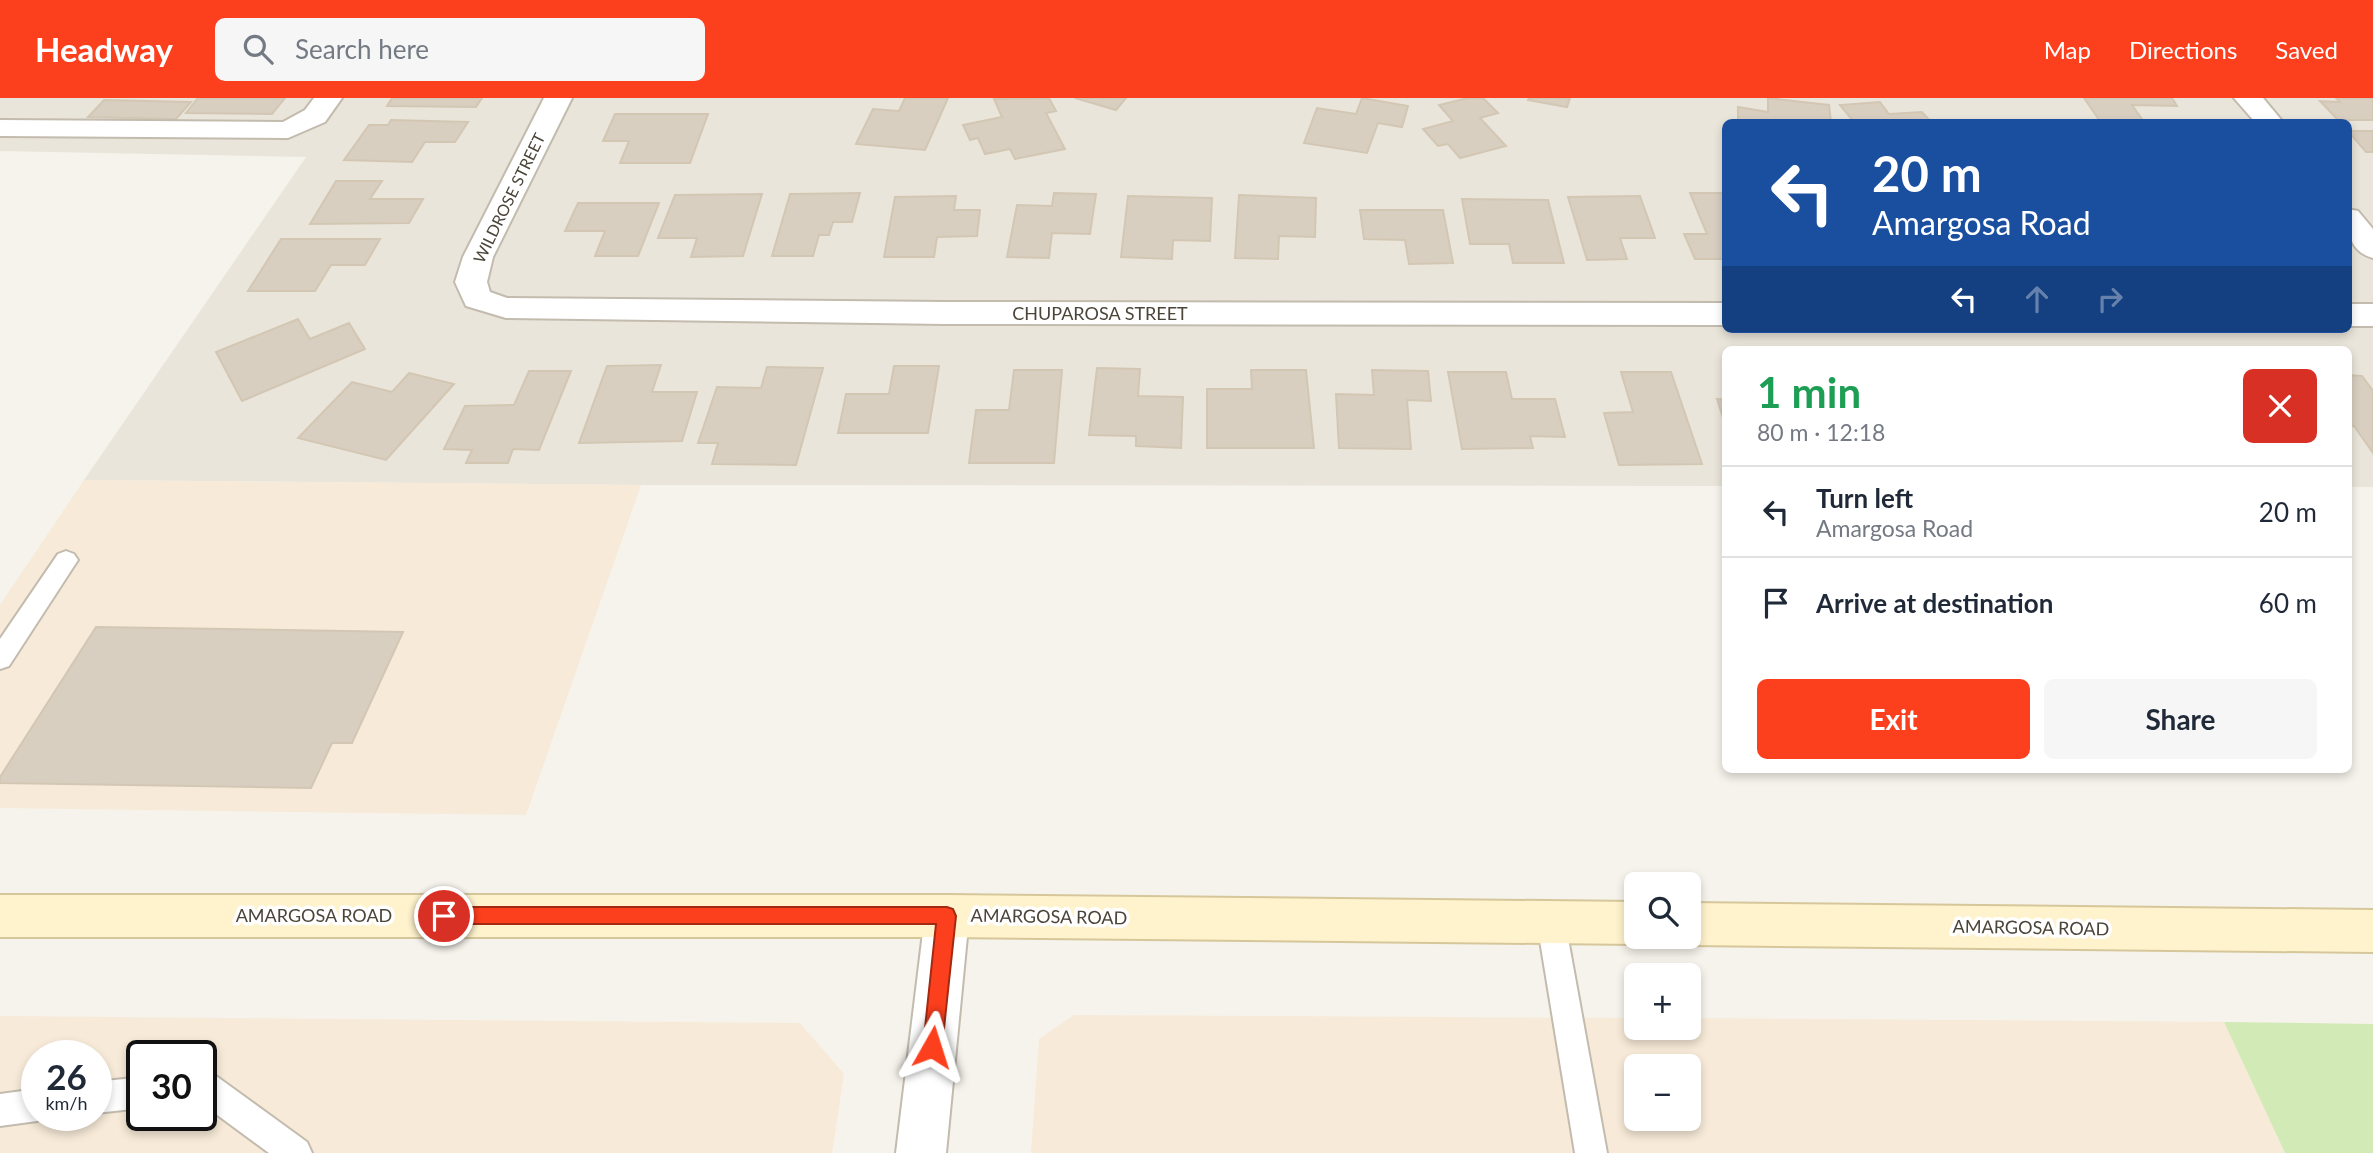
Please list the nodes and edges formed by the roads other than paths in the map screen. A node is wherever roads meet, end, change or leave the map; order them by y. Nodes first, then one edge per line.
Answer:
1 (328, 98) edge
2 (558, 98) edge
3 (2248, 98) edge
4 (2266, 119) edge
5 (0, 128) edge
6 (2352, 223) edge
7 (2373, 248) edge
8 (477, 299) joint
9 (1722, 314) edge
10 (2352, 315) edge
11 (2373, 315) edge
12 (66, 560) dead end
13 (0, 659) edge
14 (0, 916) edge
15 (947, 916) junction
16 (1551, 922) junction
17 (1624, 923) edge
18 (1701, 924) edge
19 (2373, 931) edge
20 (217, 1096) edge
21 (21, 1107) edge
22 (0, 1110) edge
23 (296, 1153) edge
24 (921, 1153) edge
25 (1591, 1153) edge

1 - 5 street
2 - 8 street, WILDROSE STREET
3 - 4 street
6 - 7 street
8 - 9 street, CHUPAROSA STREET
10 - 11 street
12 - 13 lane
14 - 15 main road, AMARGOSA ROAD
15 - 16 main road, AMARGOSA ROAD
15 - 24 street
16 - 17 main road, AMARGOSA ROAD
16 - 25 lane
18 - 19 main road, AMARGOSA ROAD
20 - 23 lane
21 - 22 lane

